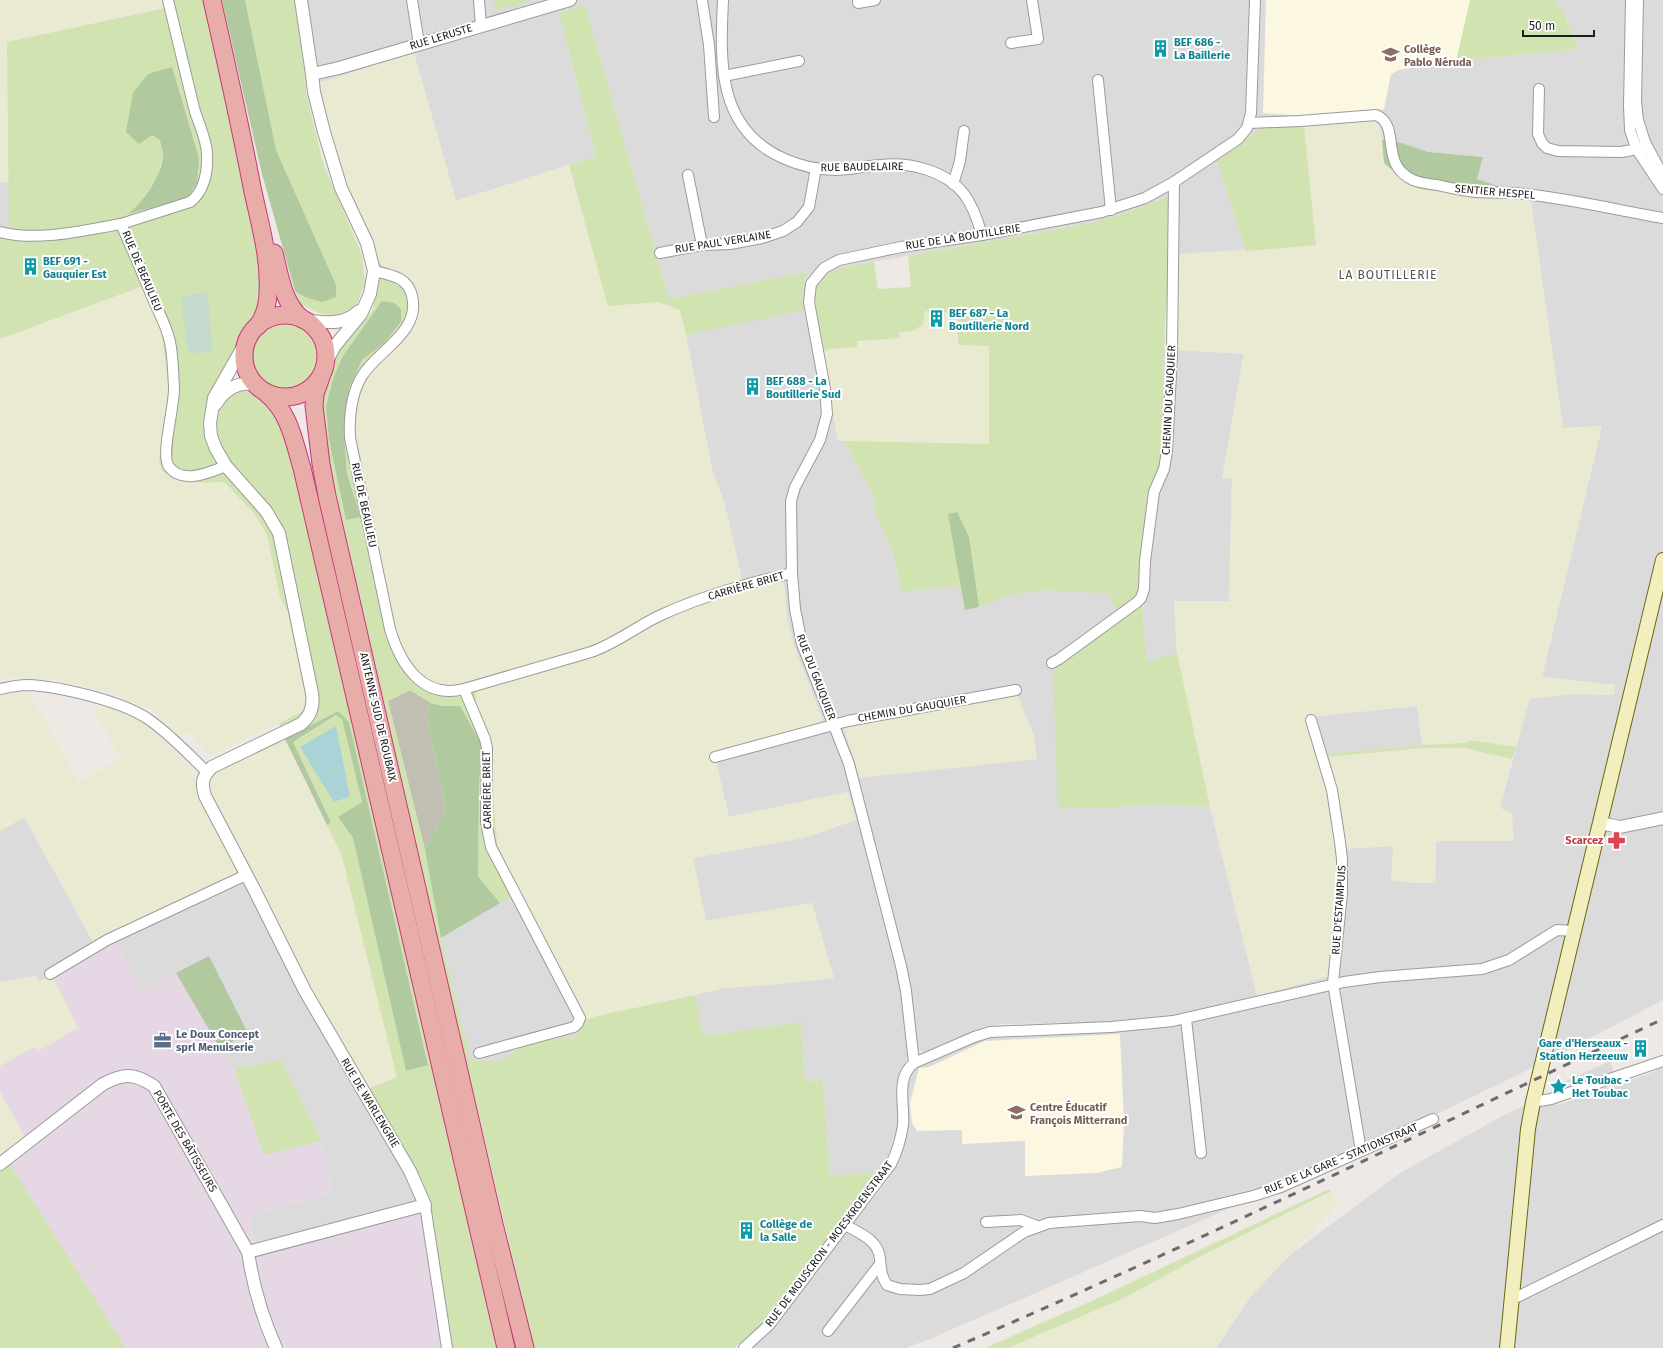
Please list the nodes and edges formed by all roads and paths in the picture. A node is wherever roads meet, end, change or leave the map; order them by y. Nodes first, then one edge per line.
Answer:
1 (168, 0) edge
2 (212, 0) edge
3 (301, 0) edge
4 (412, 0) edge
5 (479, 0) edge
6 (570, 0) edge
7 (702, 0) edge
8 (723, 0) edge
9 (858, 0) edge
10 (874, 0) edge
11 (1032, 0) edge
12 (1255, 0) edge
13 (1631, 0) edge
14 (1638, 0) edge
15 (481, 26) junction
16 (1011, 43) dead end
17 (419, 44) junction
18 (799, 61) dead end
19 (312, 74) junction
20 (724, 76) junction
21 (1098, 80) dead end
22 (1539, 89) dead end
23 (714, 117) dead end
24 (1249, 124) junction
25 (240, 125) junction
26 (964, 131) dead end
27 (1648, 147) junction
28 (1637, 150) junction
29 (816, 168) junction
30 (688, 175) dead end
31 (1663, 176) edge
32 (1174, 182) junction
33 (953, 184) junction
34 (1663, 190) edge
35 (1111, 210) junction
36 (1663, 218) edge
37 (121, 224) junction
38 (0, 232) edge
39 (982, 235) junction
40 (702, 245) junction
41 (660, 253) dead end
42 (374, 271) junction
43 (819, 272) joint
44 (365, 304) junction
45 (304, 320) junction
46 (258, 326) junction
47 (247, 340) junction
48 (324, 370) junction
49 (261, 389) junction
50 (211, 416) junction
51 (226, 466) junction
52 (1663, 560) edge
53 (792, 573) junction
54 (1052, 663) dead end
55 (0, 689) edge
56 (464, 689) junction
57 (1016, 690) dead end
58 (1311, 720) dead end
59 (835, 725) junction
60 (715, 757) dead end
61 (207, 772) junction
62 (1663, 818) edge
63 (1600, 823) junction
64 (246, 875) junction
65 (1574, 931) junction
66 (50, 974) dead end
67 (1333, 983) junction
68 (1186, 1019) junction
69 (479, 1053) dead end
70 (1663, 1061) edge
71 (914, 1063) junction
72 (1533, 1102) junction
73 (1433, 1119) dead end
74 (1361, 1151) junction
75 (1201, 1153) dead end
76 (0, 1164) edge
77 (425, 1205) junction
78 (986, 1222) dead end
79 (845, 1225) junction
80 (1663, 1225) edge
81 (1037, 1226) junction
82 (248, 1252) junction
83 (880, 1264) junction
84 (1511, 1300) junction
85 (828, 1331) dead end
86 (276, 1348) edge
87 (447, 1348) edge
88 (506, 1348) edge
89 (525, 1348) edge
90 (744, 1348) edge
91 (1507, 1348) edge

1 - 37 street, RUE DE BEAULIEU
2 - 25 highway
3 - 19 street
4 - 17 street
5 - 15 street
6 - 15 street, RUE LERUSTE
7 - 23 street
8 - 20 street, RUE BAUDELAIRE
9 - 10 street
11 - 16 street
12 - 24 street
13 - 28 street
14 - 27 street
15 - 17 street, RUE LERUSTE
17 - 19 street, RUE LERUSTE
18 - 20 street
19 - 42 street
20 - 29 street, RUE BAUDELAIRE
21 - 35 street
22 - 28 street
24 - 32 street, RUE DE LA BOUTILLERIE
24 - 36 street, SENTIER HESPEL
25 - 45 highway
25 - 46 highway
26 - 33 street
27 - 28 street
27 - 31 street
28 - 34 street
29 - 33 street, RUE BAUDELAIRE
29 - 40 street, RUE PAUL VERLAINE
30 - 40 street
32 - 35 street, RUE DE LA BOUTILLERIE
32 - 54 street, CHEMIN DU GAUQUIER
33 - 39 street, RUE BAUDELAIRE
35 - 39 street, RUE DE LA BOUTILLERIE
37 - 38 street
37 - 51 street, RUE DE BEAULIEU
39 - 43 street, RUE DE LA BOUTILLERIE
40 - 41 street, RUE PAUL VERLAINE
42 - 44 street
42 - 56 street, RUE DE BEAULIEU
43 - 53 street, RUE DU GAUQUIER
44 - 45 street
44 - 48 street
45 - 46 highway
45 - 48 highway
46 - 47 highway
47 - 49 highway
47 - 50 street
48 - 49 highway
48 - 89 highway, ANTENNE SUD DE ROUBAIX
49 - 50 street
49 - 88 highway, ANTENNE SUD DE ROUBAIX
50 - 51 street
51 - 61 street
52 - 63 main road
53 - 56 street, CARRIÈRE BRIET
53 - 59 street, RUE DU GAUQUIER
55 - 61 street
56 - 69 street, CARRIÈRE BRIET
57 - 59 street, CHEMIN DU GAUQUIER
58 - 67 street, RUE D'ESTAIMPUIS
59 - 60 street, CHEMIN DU GAUQUIER
59 - 71 street, RUE DU GAUQUIER
61 - 64 street
62 - 63 street
63 - 65 main road
64 - 66 street
64 - 77 street, RUE DE WARLENGRIE
65 - 67 street
65 - 72 main road
67 - 68 street
67 - 74 street, RUE D'ESTAIMPUIS
68 - 71 street
68 - 75 street
70 - 72 street
71 - 79 street, RUE DE MOUSCRON - MOESKROENSTRAAT
72 - 84 main road
73 - 74 street, RUE DE LA GARE - STATIONSTRAAT
74 - 81 street, RUE DE LA GARE - STATIONSTRAAT
76 - 82 street, PORTE DES BÂTISSEURS
77 - 82 street
77 - 87 street, RUE DE WARLENGRIE
78 - 81 street, RUE DE LA GARE - STATIONSTRAAT
79 - 83 street, RUE DE LA GARE - STATIONSTRAAT
79 - 90 street, RUE DE MOUSCRON - MOESKROENSTRAAT
80 - 84 street
81 - 83 street, RUE DE LA GARE - STATIONSTRAAT
82 - 86 street, PORTE DES BÂTISSEURS
83 - 85 street
84 - 91 main road

